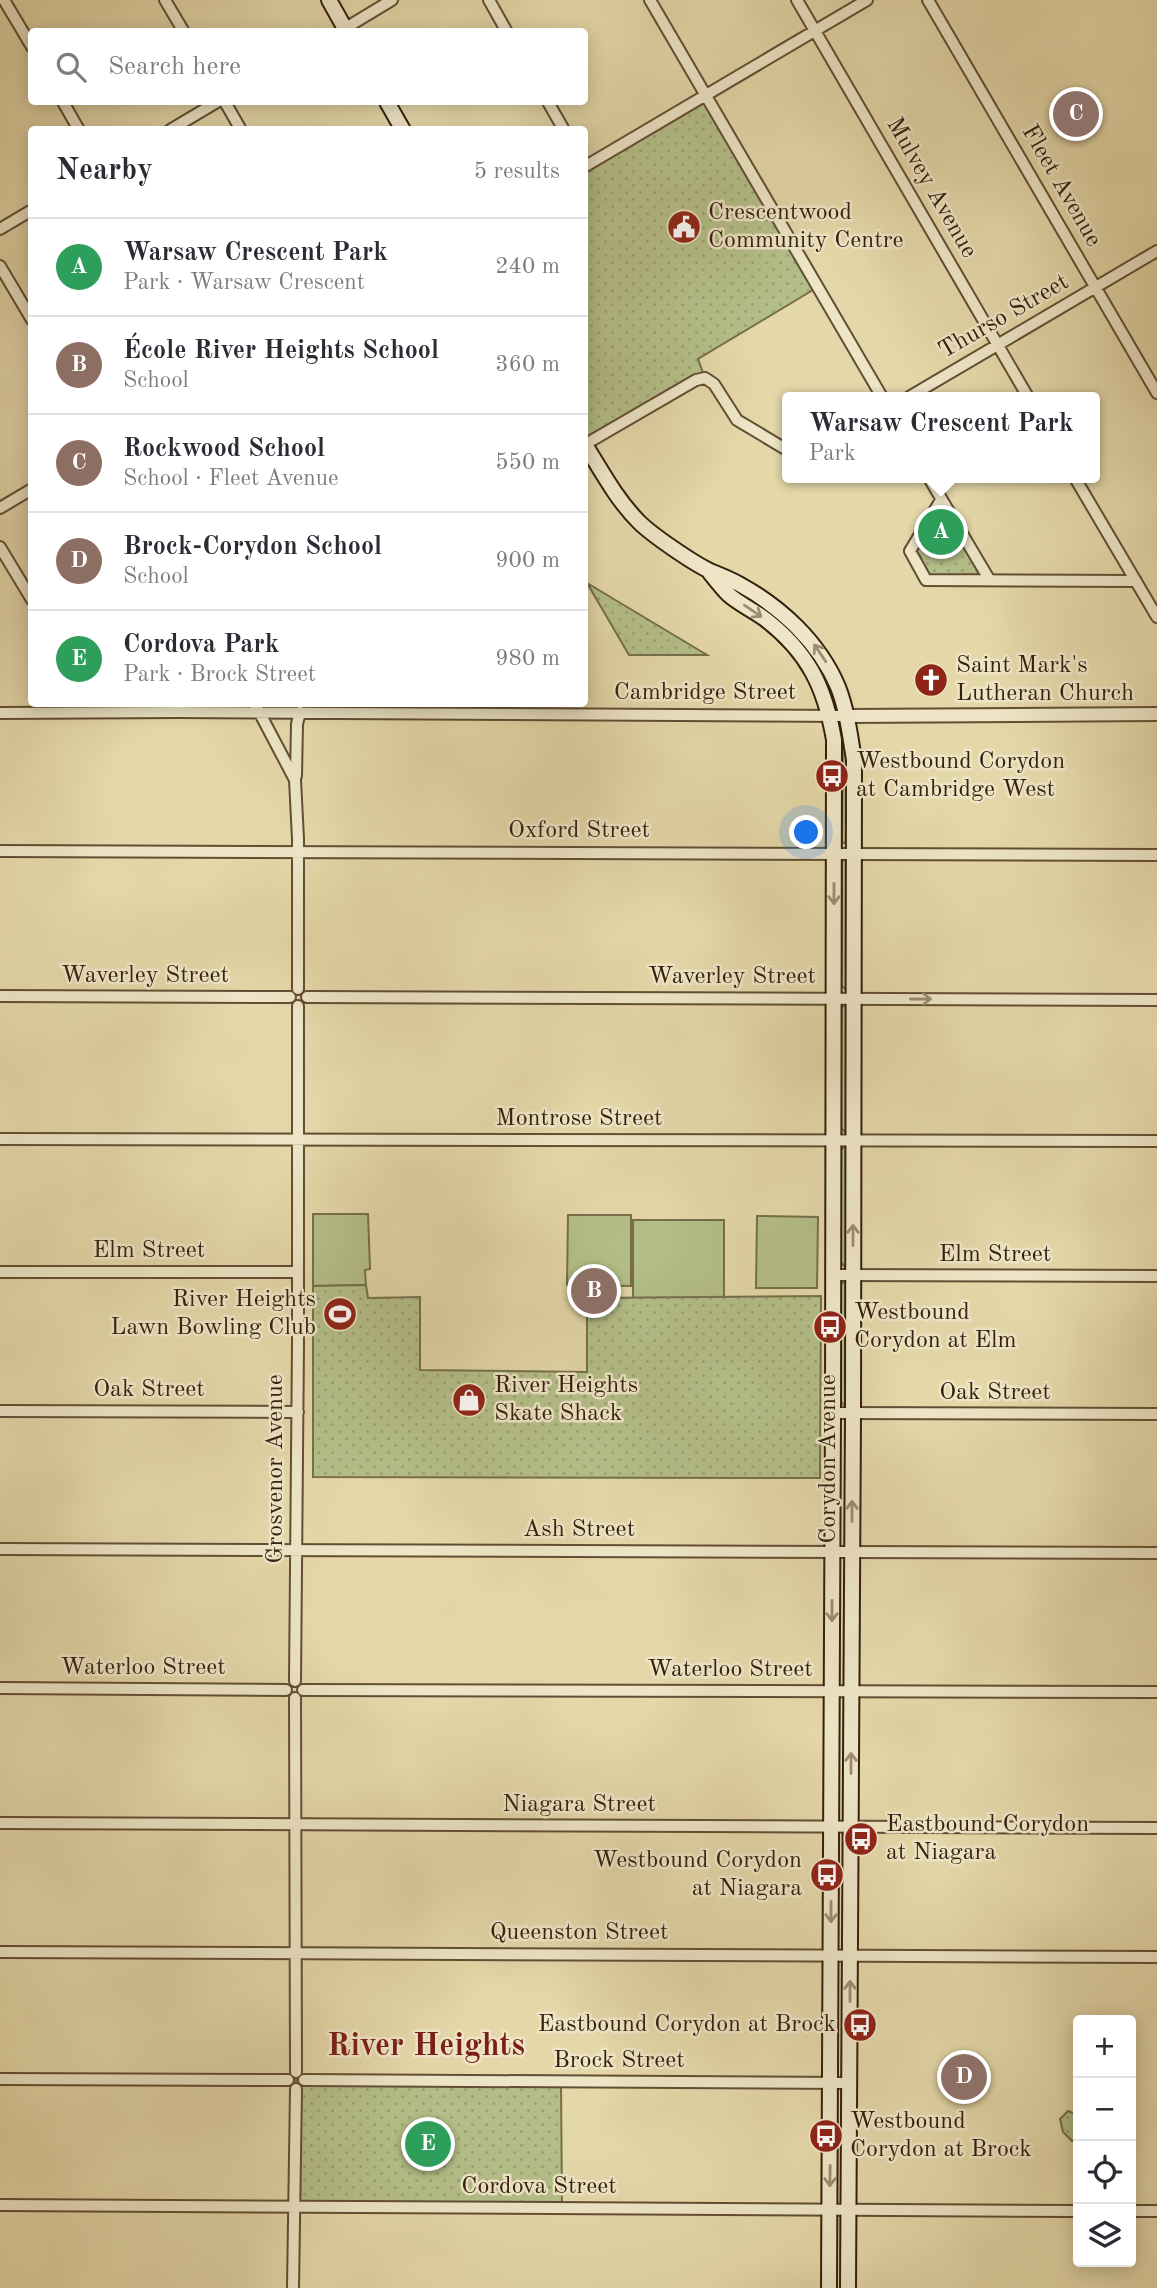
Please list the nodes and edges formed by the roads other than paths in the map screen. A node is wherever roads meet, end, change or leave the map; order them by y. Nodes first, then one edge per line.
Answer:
1 (4, 0) edge
2 (165, 0) edge
3 (329, 0) edge
4 (391, 0) edge
5 (489, 0) edge
6 (650, 0) edge
7 (797, 0) edge
8 (867, 0) edge
9 (928, 0) edge
10 (182, 28) edge
11 (343, 28) edge
12 (347, 28) edge
13 (505, 28) edge
14 (815, 30) junction
15 (28, 40) edge
16 (705, 95) junction
17 (65, 105) edge
18 (212, 105) edge
19 (227, 105) edge
20 (389, 105) edge
21 (550, 105) edge
22 (77, 126) edge
23 (177, 126) edge
24 (239, 126) edge
25 (401, 126) edge
26 (563, 126) edge
27 (588, 164) edge
28 (28, 212) edge
29 (0, 229) edge
30 (1157, 251) edge
31 (0, 266) edge
32 (1095, 289) junction
33 (28, 313) edge
34 (999, 345) junction
35 (879, 392) edge
36 (918, 392) edge
37 (1025, 392) edge
38 (1157, 393) edge
39 (588, 442) edge
40 (782, 447) edge
41 (588, 449) edge
42 (932, 483) edge
43 (1078, 483) edge
44 (28, 491) edge
45 (942, 500) junction
46 (0, 508) edge
47 (0, 547) edge
48 (707, 570) junction
49 (989, 579) junction
50 (1136, 582) junction
51 (28, 593) edge
52 (1157, 617) edge
53 (96, 708) edge
54 (237, 708) edge
55 (258, 708) edge
56 (577, 708) edge
57 (416, 709) edge
58 (300, 712) junction
59 (0, 713) edge
60 (830, 715) junction
61 (1157, 715) edge
62 (847, 716) junction
63 (295, 780) junction
64 (0, 850) edge
65 (298, 852) junction
66 (834, 853) junction
67 (854, 853) junction
68 (1157, 855) edge
69 (0, 996) edge
70 (298, 997) junction
71 (834, 999) junction
72 (853, 999) junction
73 (1157, 1000) edge
74 (0, 1139) edge
75 (299, 1140) junction
76 (834, 1140) junction
77 (853, 1140) junction
78 (1157, 1142) edge
79 (0, 1272) edge
80 (298, 1272) junction
81 (833, 1275) junction
82 (853, 1275) junction
83 (1157, 1276) edge
84 (0, 1411) edge
85 (298, 1412) junction
86 (834, 1413) junction
87 (853, 1413) junction
88 (1157, 1415) edge
89 (0, 1549) edge
90 (297, 1550) junction
91 (852, 1552) junction
92 (832, 1553) junction
93 (1157, 1553) edge
94 (0, 1688) edge
95 (295, 1690) junction
96 (832, 1691) junction
97 (852, 1691) junction
98 (1157, 1692) edge
99 (0, 1823) edge
100 (295, 1824) junction
101 (831, 1828) junction
102 (851, 1828) junction
103 (1157, 1828) edge
104 (0, 1952) edge
105 (295, 1954) junction
106 (831, 1955) junction
107 (850, 1955) junction
108 (1157, 1957) edge
109 (0, 2079) edge
110 (293, 2080) junction
111 (831, 2083) junction
112 (850, 2083) junction
113 (0, 2205) edge
114 (294, 2207) junction
115 (829, 2208) junction
116 (848, 2210) junction
117 (1073, 2211) edge
118 (1136, 2211) edge
119 (1157, 2211) edge
120 (293, 2288) edge
121 (829, 2288) edge
122 (848, 2288) edge

1 - 15 street
2 - 10 street
3 - 11 main road
4 - 12 street
5 - 13 street
6 - 16 street
7 - 14 street, Mulvey Avenue
8 - 14 street
9 - 32 street, Fleet Avenue
14 - 16 street
14 - 34 street, Mulvey Avenue
16 - 27 street
16 - 35 street
17 - 22 street
18 - 23 street
19 - 24 street
20 - 25 main road
21 - 26 street
28 - 29 street
30 - 32 street, Thurso Street
31 - 33 street
32 - 34 street, Thurso Street
32 - 38 street, Fleet Avenue
34 - 36 street, Thurso Street
34 - 37 street, Mulvey Avenue
39 - 40 street
41 - 48 main road, Corydon Avenue
42 - 45 street
43 - 50 street
44 - 46 street
45 - 49 street
45 - 49 street
47 - 51 street
48 -> 60 main road, Corydon Avenue
62 -> 48 main road, Corydon Avenue
49 - 50 street
50 - 52 street
53 - 54 street, Cambridge Street
53 - 59 street, Cambridge Street
54 - 55 street, Cambridge Street
55 - 58 street, Cambridge Street
55 - 63 street, Grosvenor Avenue
56 - 57 street, Cambridge Street
56 - 60 street, Cambridge Street
57 - 58 street, Cambridge Street
58 - 63 street, Grosvenor Avenue
60 - 62 street, Cambridge Street
60 - 66 main road, Corydon Avenue
61 - 62 street, Cambridge Street
62 - 67 main road, Corydon Avenue
63 - 65 street, Grosvenor Avenue
64 - 65 street, Oxford Street
65 - 66 street, Oxford Street
65 - 70 street, Grosvenor Avenue
66 - 67 street, Oxford Street
66 -> 71 main road, Corydon Avenue
67 - 68 street, Oxford Street
67 - 72 main road, Corydon Avenue
69 - 70 street, Waverley Street
70 - 71 street, Waverley Street
70 - 75 street, Grosvenor Avenue
71 - 72 street, Waverley Street
71 - 76 main road, Corydon Avenue
72 -> 73 street, Waverley Street
72 - 77 main road, Corydon Avenue
74 - 75 street, Montrose Street
75 - 76 street, Montrose Street
75 - 80 street, Grosvenor Avenue
76 - 77 street, Montrose Street
76 - 81 main road, Corydon Avenue
77 - 78 street, Montrose Street
82 -> 77 main road, Corydon Avenue
79 - 80 street, Elm Street
80 - 85 street, Grosvenor Avenue
81 - 82 street, Elm Street
81 - 86 main road, Corydon Avenue
82 - 83 street, Elm Street
82 - 87 main road, Corydon Avenue
84 - 85 street, Oak Street
85 - 90 street, Grosvenor Avenue
86 - 87 street, Oak Street
86 - 92 main road, Corydon Avenue
87 - 88 street, Oak Street
91 -> 87 main road, Corydon Avenue
89 - 90 street, Ash Street
90 - 92 street, Ash Street
90 - 95 street, Grosvenor Avenue
91 - 92 street, Ash Street
91 - 93 street, Ash Street
91 - 97 main road, Corydon Avenue
92 -> 96 main road, Corydon Avenue
94 - 95 street, Waterloo Street
95 - 96 street, Waterloo Street
95 - 100 street, Grosvenor Avenue
96 - 97 street, Waterloo Street
96 - 101 main road, Corydon Avenue
97 - 98 street, Waterloo Street
102 -> 97 main road, Corydon Avenue
99 - 100 street, Niagara Street
100 - 101 street, Niagara Street
100 - 105 street, Grosvenor Avenue
101 - 102 street, Niagara Street
101 -> 106 main road, Corydon Avenue
102 - 103 street, Niagara Street
102 - 107 main road, Corydon Avenue
104 - 105 street, Queenston Street
105 - 106 street, Queenston Street
105 - 110 street, Grosvenor Avenue
106 - 107 street, Queenston Street
106 - 111 main road, Corydon Avenue
107 - 108 street, Queenston Street
112 -> 107 main road, Corydon Avenue
109 - 110 street
110 - 111 street, Brock Street
110 - 114 street, Grosvenor Avenue
111 - 112 street, Brock Street
111 -> 115 main road, Corydon Avenue
112 - 116 main road, Corydon Avenue
113 - 114 street, Cordova Street
114 - 115 street, Cordova Street
114 - 120 street, Grosvenor Avenue
115 - 116 street, Cordova Street
115 - 121 main road, Corydon Avenue
116 - 117 street, Cordova Street
116 - 122 main road, Corydon Avenue
118 - 119 street

